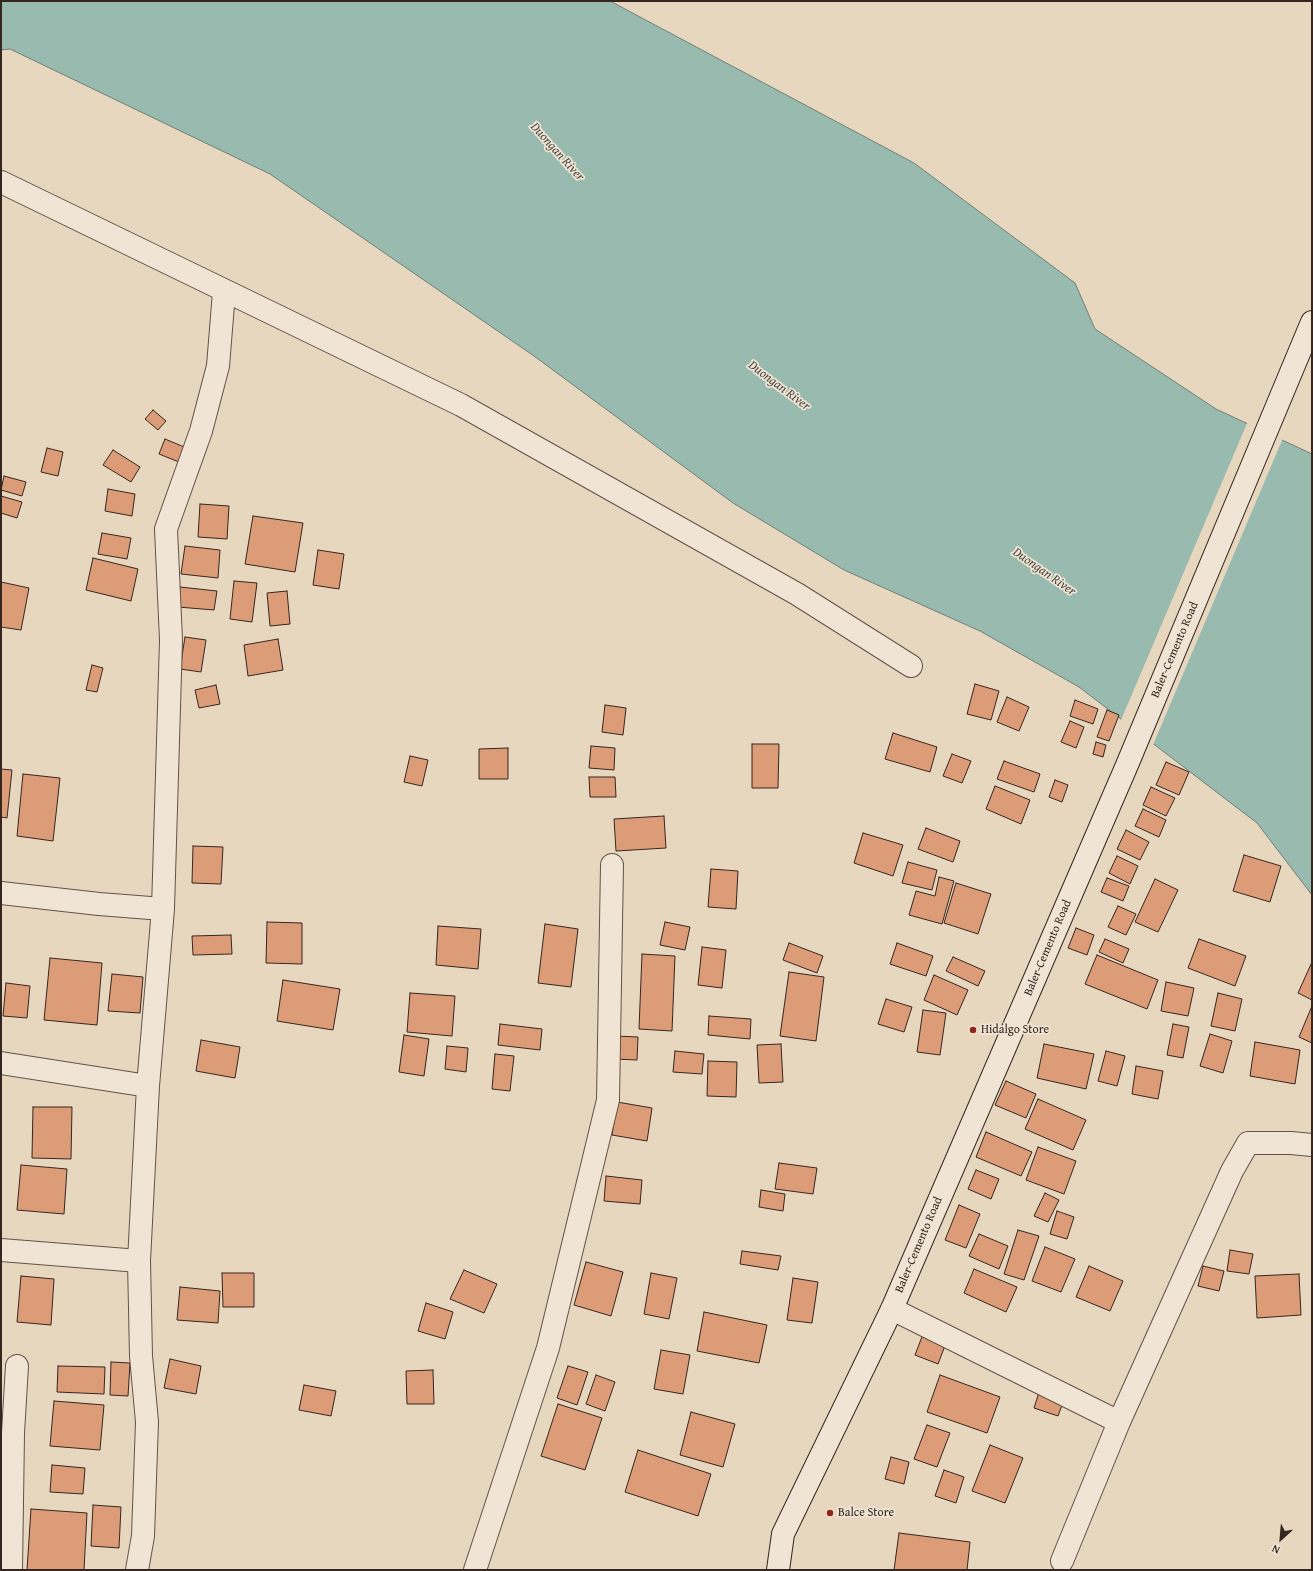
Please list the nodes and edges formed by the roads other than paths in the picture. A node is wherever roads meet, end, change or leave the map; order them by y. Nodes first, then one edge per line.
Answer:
1 (1, 182) edge
2 (224, 292) junction
3 (1312, 322) edge
4 (912, 666) dead end
5 (612, 865) dead end
6 (1, 893) edge
7 (163, 909) junction
8 (1, 1063) edge
9 (148, 1086) junction
10 (1312, 1145) edge
11 (1, 1250) edge
12 (139, 1260) junction
13 (892, 1309) junction
14 (17, 1366) dead end
15 (1119, 1422) junction
16 (1062, 1561) dead end
17 (11, 1570) edge
18 (137, 1570) edge
19 (475, 1570) edge
20 (778, 1570) edge

1 - 2 street
2 - 4 street
2 - 7 street
3 - 13 street, Baler-Cemento Road
5 - 19 street
6 - 7 street
7 - 9 street
8 - 9 street
9 - 12 street
10 - 15 street
11 - 12 street
12 - 18 street
13 - 15 street
13 - 20 street, Baler-Cemento Road
14 - 17 street
15 - 16 street

